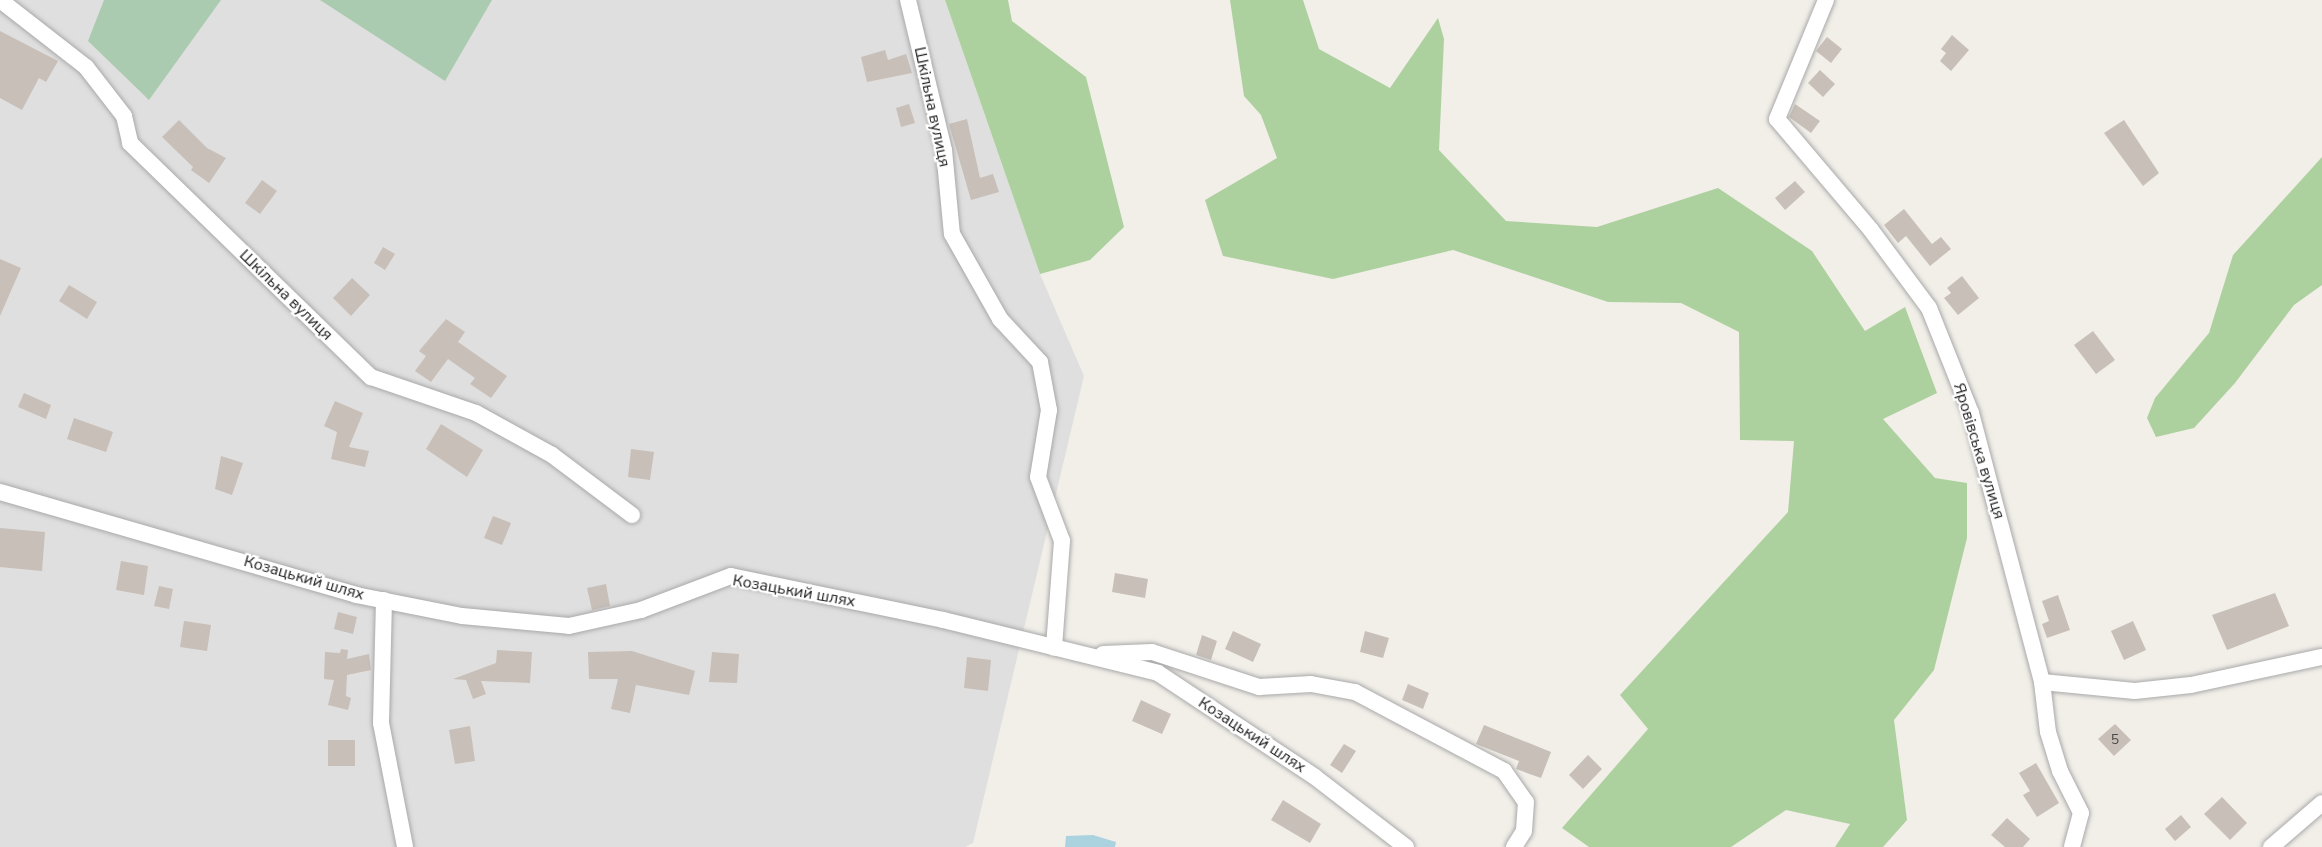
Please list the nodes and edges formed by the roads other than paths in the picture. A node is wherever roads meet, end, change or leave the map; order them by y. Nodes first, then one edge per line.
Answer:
1 (0, 0) edge
2 (908, 0) edge
3 (1826, 0) edge
4 (0, 492) edge
5 (632, 515) dead end
6 (384, 600) junction
7 (1054, 648) junction
8 (1081, 654) junction
9 (2322, 657) edge
10 (2042, 682) junction
11 (2322, 803) edge
12 (405, 847) edge
13 (1406, 847) edge
14 (1514, 847) edge
15 (2072, 847) edge
16 (2271, 847) edge

1 - 5 street, Шкільна вулиця
2 - 7 street, Шкільна вулиця
3 - 10 street, Яровівська вулиця
4 - 6 street, Козацький шлях
6 - 7 street, Козацький шлях
6 - 12 street
7 - 8 street, Козацький шлях
8 - 13 street, Козацький шлях
8 - 14 street
9 - 10 street
10 - 15 street
11 - 16 street

